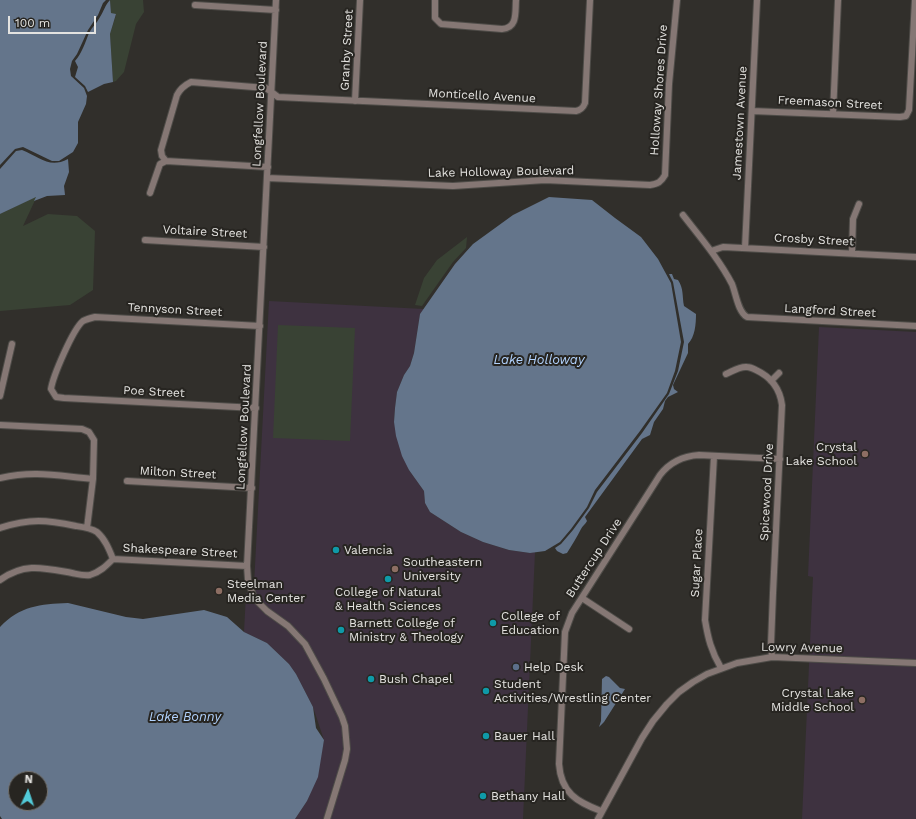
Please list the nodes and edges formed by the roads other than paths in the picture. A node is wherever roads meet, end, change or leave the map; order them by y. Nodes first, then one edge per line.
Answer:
1 (276, 0) edge
2 (360, 0) edge
3 (435, 0) edge
4 (516, 0) edge
5 (590, 0) edge
6 (676, 0) edge
7 (758, 0) edge
8 (838, 0) edge
9 (916, 0) edge
10 (195, 4) dead end
11 (276, 10) junction
12 (272, 92) junction
13 (355, 101) junction
14 (752, 110) junction
15 (833, 114) junction
16 (166, 161) junction
17 (268, 168) junction
18 (267, 178) junction
19 (662, 180) joint
20 (150, 194) dead end
21 (858, 204) dead end
22 (683, 215) dead end
23 (145, 240) dead end
24 (264, 247) junction
25 (745, 248) junction
26 (711, 251) junction
27 (852, 253) junction
28 (916, 257) edge
29 (260, 326) junction
30 (916, 326) edge
31 (12, 344) dead end
32 (779, 373) dead end
33 (726, 374) dead end
34 (771, 381) junction
35 (52, 393) joint
36 (0, 396) edge
37 (256, 408) junction
38 (0, 425) edge
39 (714, 456) junction
40 (780, 459) junction
41 (0, 478) edge
42 (93, 479) junction
43 (127, 481) dead end
44 (252, 488) junction
45 (0, 528) edge
46 (87, 528) junction
47 (112, 559) junction
48 (247, 566) junction
49 (0, 580) edge
50 (582, 598) junction
51 (629, 629) dead end
52 (772, 657) junction
53 (916, 663) edge
54 (722, 668) junction
55 (602, 811) junction
56 (327, 819) edge
57 (598, 819) edge

1 - 11 street, Longfellow Boulevard
2 - 13 street, Granby Street
3 - 4 street
5 - 13 street, Monticello Avenue
6 - 19 street, Holloway Shores Drive
7 - 14 street, Jamestown Avenue
8 - 15 street
9 - 15 street, Freemason Street
10 - 11 street
11 - 12 street, Longfellow Boulevard
12 - 13 street, Monticello Avenue
12 - 16 street, Monticello Avenue
12 - 17 street, Longfellow Boulevard
14 - 15 street, Freemason Street
14 - 25 street, Jamestown Avenue
16 - 17 street
16 - 20 street
17 - 18 street, Longfellow Boulevard
18 - 19 street, Lake Holloway Boulevard
18 - 24 street, Longfellow Boulevard
21 - 27 street
22 - 26 street
23 - 24 street, Voltaire Street
24 - 29 street, Longfellow Boulevard
25 - 26 street, Crosby Street
25 - 27 street, Crosby Street
26 - 30 street, Langford Street
27 - 28 street, Crosby Street
29 - 35 street, Tennyson Street
29 - 37 street, Longfellow Boulevard
31 - 36 street
32 - 34 street
33 - 34 street, Spicewood Drive
34 - 40 street, Spicewood Drive
35 - 37 street, Poe Street
37 - 44 street, Longfellow Boulevard
38 - 42 street
39 - 40 street, Buttercup Drive
39 - 50 street, Buttercup Drive
39 - 54 street, Sugar Place
40 - 52 street, Spicewood Drive
41 - 42 street
42 - 46 street
43 - 44 street, Milton Street
44 - 48 street, Longfellow Boulevard
45 - 46 street, Shakespeare Street
46 - 47 street, Shakespeare Street
47 - 48 street, Shakespeare Street
47 - 49 street, Shakespeare Street
48 - 56 street, Longfellow Boulevard
50 - 51 street
50 - 55 street, Buttercup Drive
52 - 53 street, Lowry Avenue
52 - 54 street, Lowry Avenue
54 - 55 street, Lowry Avenue
55 - 57 street, Lowry Avenue

